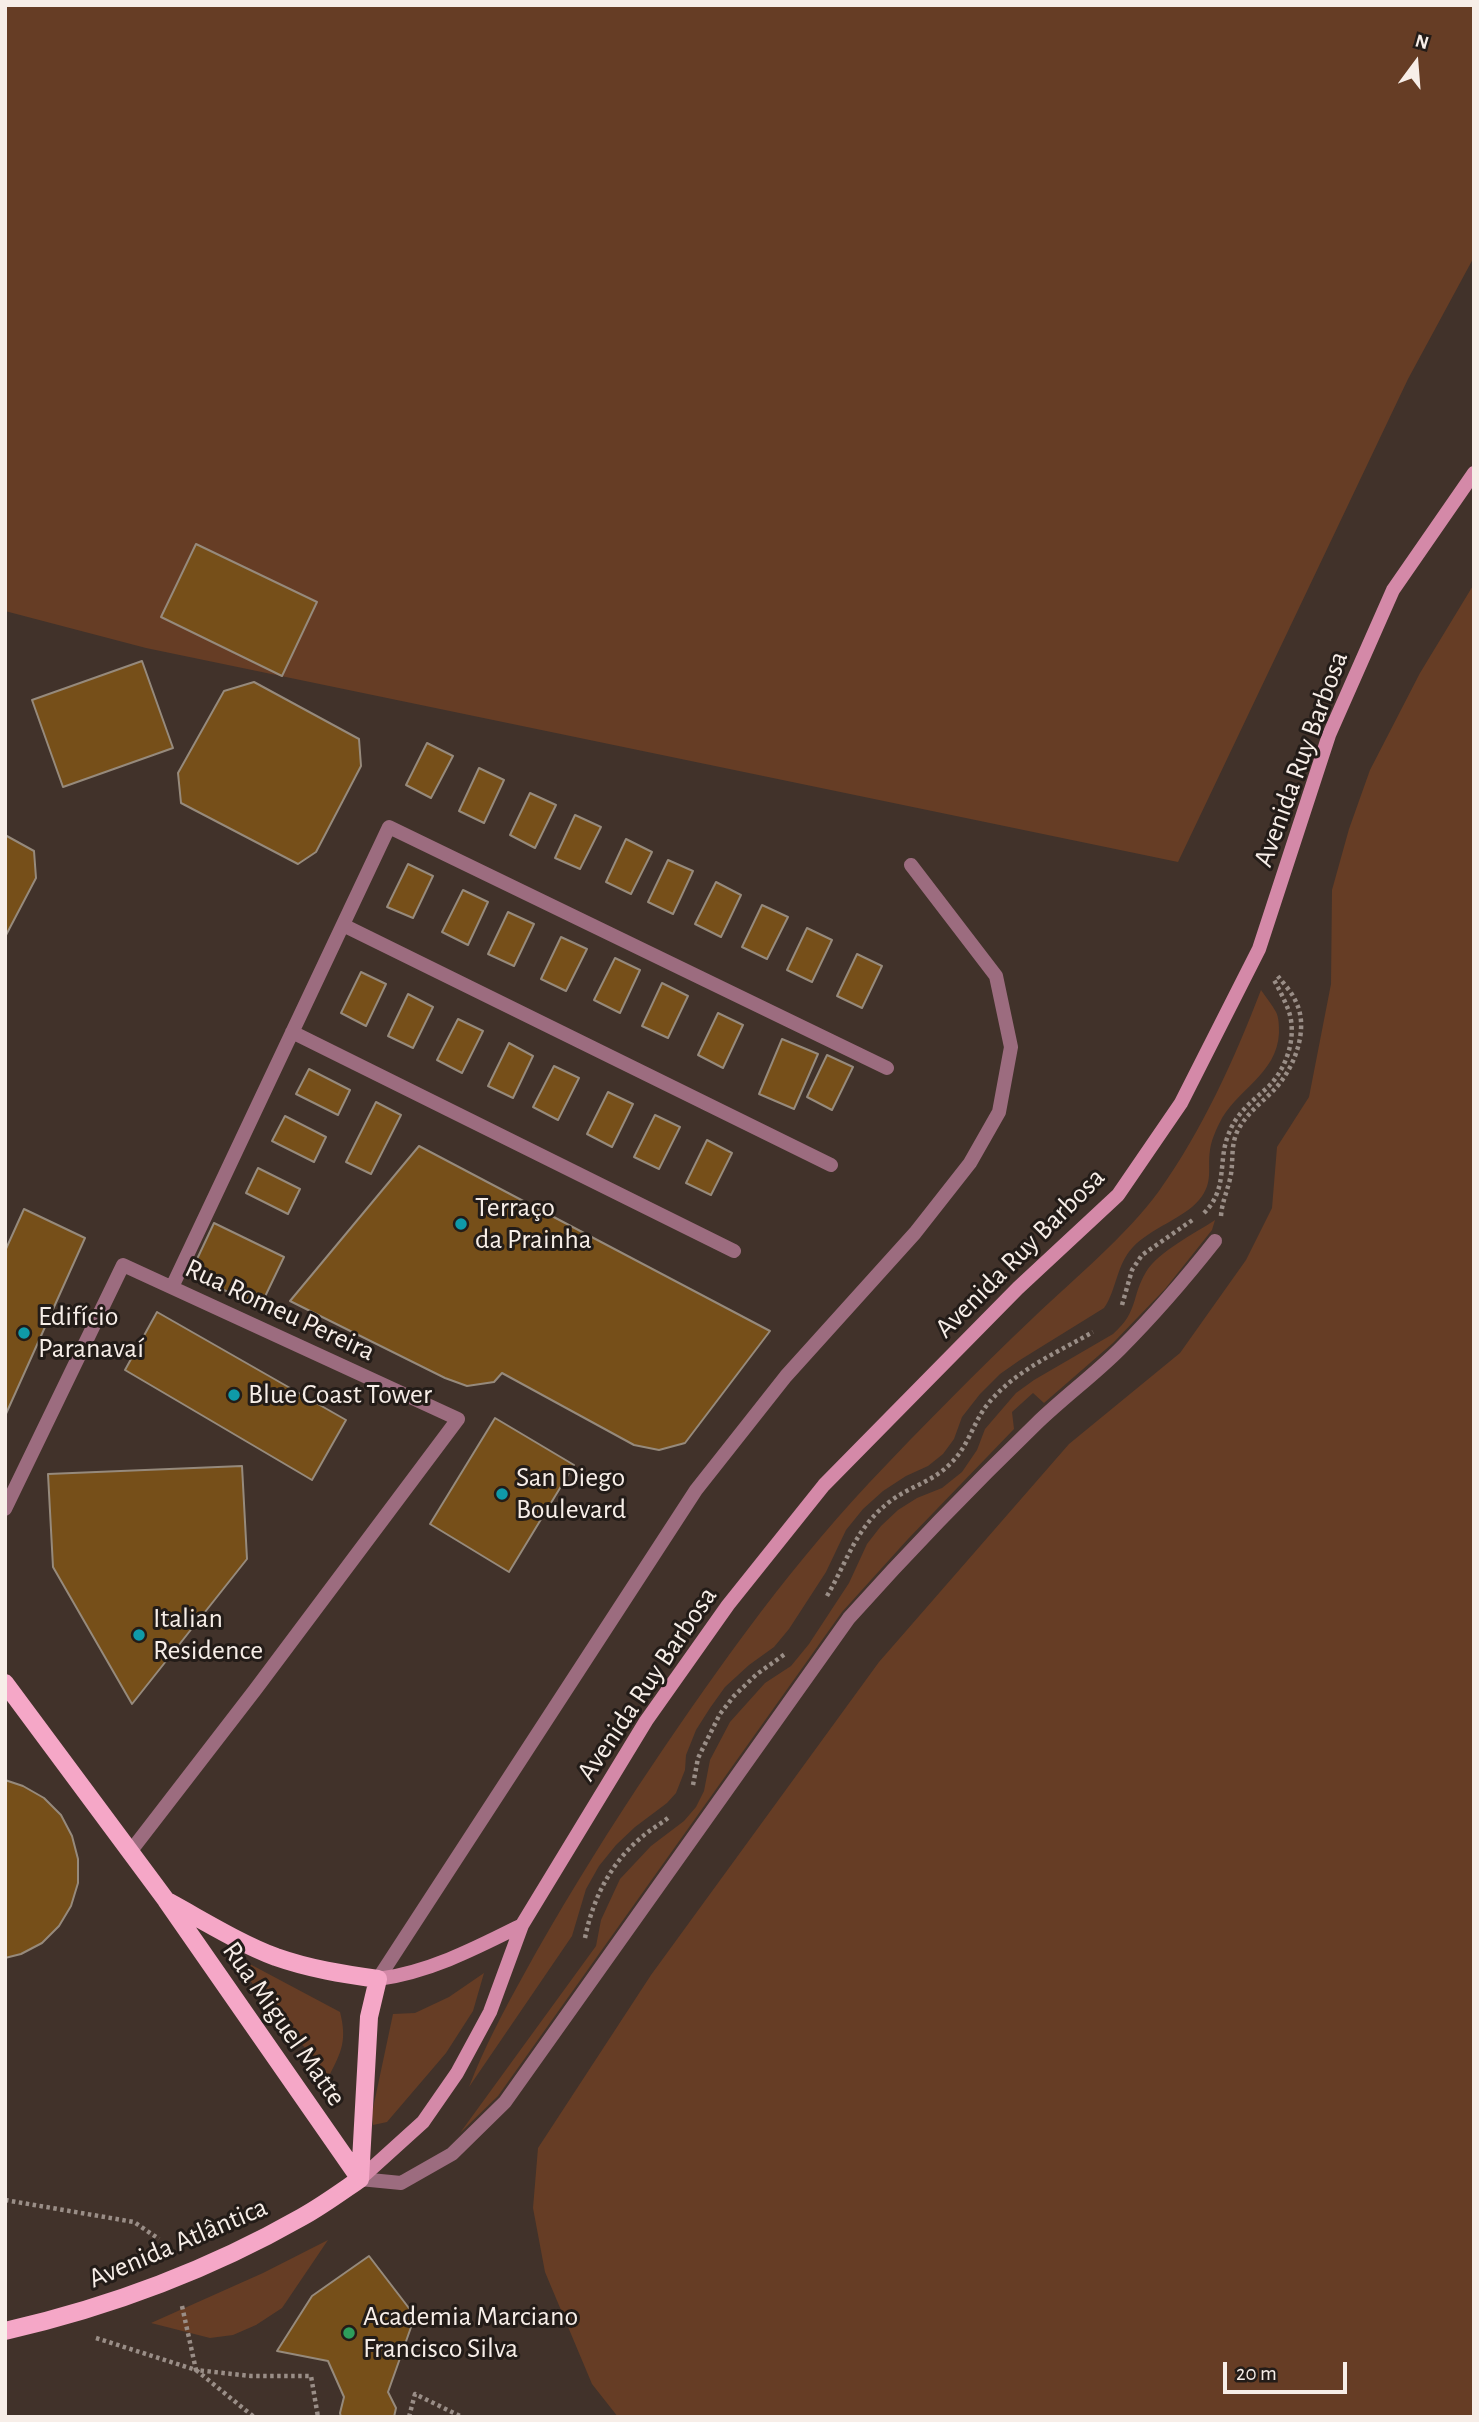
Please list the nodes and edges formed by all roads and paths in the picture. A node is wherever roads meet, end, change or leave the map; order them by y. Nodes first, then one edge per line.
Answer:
1 (1474, 472) edge
2 (911, 865) dead end
3 (343, 925) junction
4 (292, 1032) junction
5 (887, 1068) dead end
6 (831, 1165) dead end
7 (1214, 1241) dead end
8 (734, 1251) dead end
9 (172, 1287) junction
10 (5, 1509) edge
11 (5, 1683) edge
12 (130, 1852) junction
13 (166, 1900) junction
14 (522, 1925) junction
15 (378, 1979) junction
16 (360, 2179) junction
17 (5, 2200) edge
18 (159, 2239) dead end
19 (180, 2300) dead end
20 (5, 2331) edge
21 (96, 2338) dead end
22 (196, 2370) junction
23 (254, 2417) edge
24 (318, 2417) edge
25 (409, 2417) edge
26 (462, 2417) edge

1 - 14 main road, Avenida Ruy Barbosa
2 - 15 street
3 - 4 street
3 - 5 street
3 - 6 street
4 - 8 street
4 - 9 street
7 - 16 street
9 - 10 street, Rua Romeu Pereira
9 - 12 street, Rua Romeu Pereira
11 - 12 main road, Rua Miguel Matte
12 - 13 main road, Rua Miguel Matte
13 - 15 main road, Rua Miguel Matte
13 - 16 main road, Rua Miguel Matte
14 - 15 main road
14 - 16 main road, Avenida Ruy Barbosa
15 - 16 main road
16 - 20 main road, Avenida Atlântica
17 - 18 path
19 - 22 path
21 - 22 path
22 - 23 path
22 - 24 path
25 - 26 path

